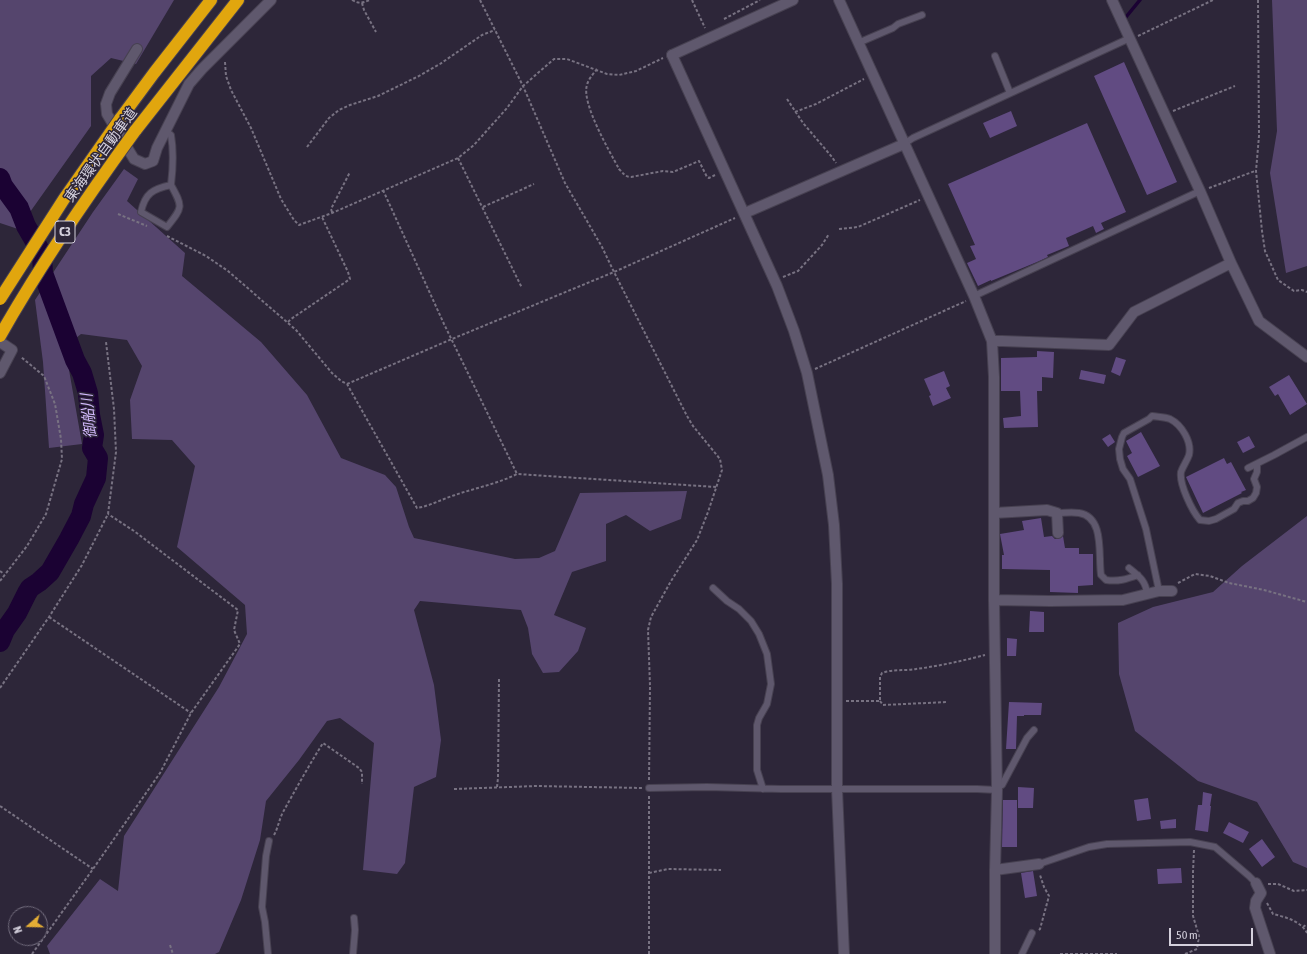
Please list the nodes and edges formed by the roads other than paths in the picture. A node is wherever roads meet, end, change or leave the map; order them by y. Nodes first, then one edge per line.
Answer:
1 (211, 0) edge
2 (238, 0) edge
3 (271, 0) edge
4 (793, 0) edge
5 (839, 0) edge
6 (1112, 0) edge
7 (922, 15) dead end
8 (1130, 38) junction
9 (858, 43) junction
10 (136, 49) dead end
11 (995, 56) dead end
12 (1010, 93) junction
13 (166, 131) junction
14 (904, 144) junction
15 (171, 185) junction
16 (1200, 191) junction
17 (745, 213) junction
18 (1231, 263) junction
19 (974, 296) junction
20 (0, 299) edge
21 (0, 336) edge
22 (992, 341) junction
23 (0, 342) edge
24 (1307, 357) edge
25 (0, 373) edge
26 (1307, 437) edge
27 (1257, 464) junction
28 (1248, 468) dead end
29 (994, 513) junction
30 (1057, 513) junction
31 (1058, 533) dead end
32 (1129, 568) dead end
33 (1138, 575) junction
34 (713, 588) dead end
35 (1159, 591) junction
36 (1172, 591) road end
37 (1147, 594) junction
38 (994, 600) junction
39 (1034, 730) dead end
40 (649, 788) road end
41 (763, 789) junction
42 (837, 789) junction
43 (997, 789) junction
44 (270, 841) road end
45 (1038, 864) joint
46 (995, 870) junction
47 (1256, 883) joint
48 (354, 918) dead end
49 (1032, 933) road end
50 (268, 954) edge
51 (353, 954) edge
52 (844, 954) edge
53 (995, 954) edge
54 (1022, 954) edge
55 (1270, 954) edge

1 - 20 highway, 東海環状自動車道 / C3, bridge
2 - 21 highway, 東海環状自動車道 / C3, bridge
3 - 13 street
4 - 17 street
5 - 9 street
6 - 8 street
7 - 9 lane
8 - 12 lane
8 - 16 street
9 - 14 street
10 - 13 street
11 - 12 lane
12 - 14 lane
13 - 15 lane
14 - 17 street
14 - 19 street
15 - 15 lane
16 - 18 street
16 - 19 lane
17 - 42 street
18 - 22 street
18 - 24 street
19 - 22 street
22 - 29 street
23 - 25 street
26 - 27 lane
27 - 28 lane
27 - 35 lane
29 - 30 street
29 - 38 street
30 - 31 street
30 - 33 lane
32 - 33 lane
33 - 37 lane
34 - 41 lane
35 - 36 street
35 - 37 street
37 - 38 street
38 - 43 street
39 - 43 lane
40 - 41 lane
41 - 42 lane
42 - 43 lane
42 - 52 street
43 - 46 street
44 - 50 lane
45 - 46 street
45 - 47 lane
46 - 53 street
47 - 55 street
48 - 51 lane
49 - 54 lane

